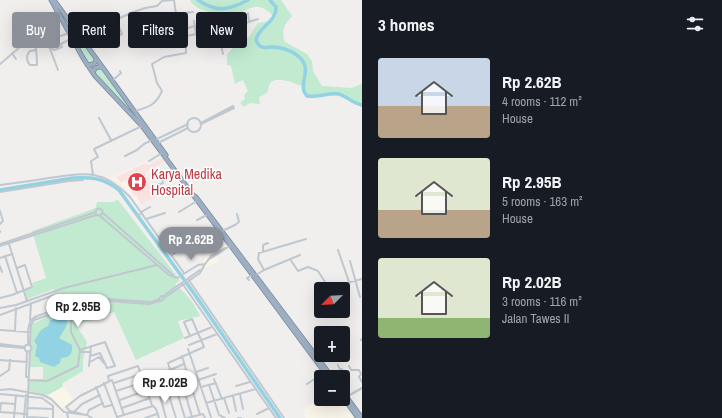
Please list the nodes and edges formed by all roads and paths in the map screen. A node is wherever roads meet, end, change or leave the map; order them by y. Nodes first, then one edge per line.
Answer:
1 (52, 0) edge
2 (173, 0) edge
3 (132, 12) edge
4 (175, 12) edge
5 (193, 12) dead end
6 (188, 13) edge
7 (248, 13) dead end
8 (258, 19) dead end
9 (194, 21) dead end
10 (68, 22) edge
11 (249, 22) joint
12 (195, 26) junction
13 (188, 28) dead end
14 (68, 31) edge
15 (196, 34) joint
16 (68, 40) edge
17 (18, 48) edge
18 (78, 48) edge
19 (87, 48) edge
20 (222, 48) edge
21 (50, 49) joint
22 (36, 50) joint
23 (12, 53) junction
24 (223, 54) dead end
25 (16, 59) dead end
26 (96, 60) junction
27 (0, 64) edge
28 (87, 65) junction
29 (102, 68) junction
30 (58, 70) dead end
31 (120, 71) dead end
32 (93, 73) junction
33 (112, 81) junction
34 (134, 112) junction
35 (99, 118) dead end
36 (201, 123) junction
37 (188, 124) junction
38 (142, 126) junction
39 (188, 128) junction
40 (164, 135) junction
41 (166, 139) junction
42 (111, 140) junction
43 (155, 141) junction
44 (162, 153) junction
45 (125, 156) dead end
46 (149, 161) dead end
47 (173, 169) junction
48 (93, 175) junction
49 (83, 180) dead end
50 (182, 180) junction
51 (157, 185) dead end
52 (0, 186) edge
53 (0, 192) edge
54 (197, 202) junction
55 (150, 207) dead end
56 (179, 212) dead end
57 (0, 213) edge
58 (96, 213) junction
59 (103, 213) junction
60 (165, 213) dead end
61 (139, 214) junction
62 (237, 214) dead end
63 (207, 215) junction
64 (100, 216) junction
65 (146, 219) junction
66 (197, 220) dead end
67 (0, 224) edge
68 (222, 231) junction
69 (170, 233) dead end
70 (159, 237) junction
71 (306, 239) dead end
72 (268, 243) dead end
73 (8, 244) junction
74 (188, 244) dead end
75 (0, 245) edge
76 (228, 247) junction
77 (338, 250) dead end
78 (263, 252) junction
79 (12, 254) junction
80 (300, 255) dead end
81 (4, 256) junction
82 (172, 256) junction
83 (0, 258) edge
84 (290, 259) junction
85 (350, 261) dead end
86 (205, 264) junction
87 (157, 265) junction
88 (0, 266) edge
89 (17, 268) junction
90 (264, 270) junction
91 (2, 272) dead end
92 (184, 274) junction
93 (254, 275) junction
94 (174, 276) junction
95 (362, 279) edge
96 (189, 280) junction
97 (248, 280) dead end
98 (355, 281) junction
99 (325, 282) edge
100 (349, 282) joint
101 (183, 284) junction
102 (24, 291) junction
103 (17, 294) junction
104 (164, 297) junction
105 (360, 297) dead end
106 (0, 298) edge
107 (159, 300) junction
108 (28, 301) junction
109 (30, 303) junction
110 (71, 306) junction
111 (0, 308) edge
112 (16, 308) junction
113 (55, 311) junction
114 (0, 314) edge
115 (31, 321) junction
116 (212, 327) junction
117 (0, 330) edge
118 (15, 331) junction
119 (30, 332) junction
120 (198, 332) junction
121 (217, 334) junction
122 (190, 336) junction
123 (185, 338) dead end
124 (202, 340) junction
125 (0, 345) edge
126 (29, 345) junction
127 (188, 345) dead end
128 (91, 346) junction
129 (25, 348) junction
130 (188, 349) dead end
131 (80, 351) junction
132 (28, 352) junction
133 (90, 352) junction
134 (190, 354) junction
135 (90, 356) junction
136 (182, 356) junction
137 (0, 360) edge
138 (10, 360) junction
139 (27, 362) junction
140 (90, 362) junction
141 (104, 363) junction
142 (184, 364) junction
143 (338, 365) dead end
144 (89, 366) dead end
145 (349, 366) dead end
146 (208, 368) dead end
147 (170, 369) junction
148 (186, 370) junction
149 (324, 370) edge
150 (325, 370) edge
151 (339, 370) edge
152 (196, 372) junction
153 (142, 374) junction
154 (158, 374) junction
155 (216, 374) dead end
156 (0, 376) edge
157 (172, 376) junction
158 (188, 376) junction
159 (28, 377) junction
160 (181, 379) junction
161 (214, 379) dead end
162 (314, 379) edge
163 (28, 380) junction
164 (198, 380) junction
165 (109, 381) junction
166 (144, 381) junction
167 (160, 381) junction
168 (174, 382) junction
169 (251, 382) junction
170 (362, 382) edge
171 (104, 383) junction
172 (114, 383) junction
173 (216, 383) junction
174 (307, 384) dead end
175 (209, 385) junction
176 (166, 386) junction
177 (236, 386) dead end
178 (96, 387) junction
179 (162, 387) junction
180 (201, 387) junction
181 (362, 388) edge
182 (256, 389) junction
183 (0, 390) edge
184 (147, 390) junction
185 (158, 390) junction
186 (116, 392) junction
187 (27, 393) junction
188 (0, 394) edge
189 (148, 394) junction
190 (240, 394) junction
191 (350, 394) edge
192 (16, 395) junction
193 (100, 395) junction
194 (27, 396) junction
195 (233, 396) junction
196 (150, 398) junction
197 (223, 398) junction
198 (119, 400) junction
199 (215, 400) junction
200 (103, 403) junction
201 (206, 403) junction
202 (350, 403) edge
203 (15, 404) junction
204 (112, 405) junction
205 (350, 405) edge
206 (153, 406) junction
207 (27, 408) junction
208 (122, 408) junction
209 (269, 408) junction
210 (53, 409) junction
211 (243, 409) dead end
212 (236, 411) dead end
213 (74, 412) junction
214 (15, 413) junction
215 (67, 413) junction
216 (228, 413) dead end
217 (82, 414) junction
218 (157, 414) junction
219 (257, 414) dead end
220 (87, 415) junction
221 (200, 415) junction
222 (26, 416) edge
223 (123, 416) edge
224 (192, 417) junction
225 (211, 417) dead end
226 (14, 418) edge
227 (35, 418) edge
228 (48, 418) edge
229 (53, 418) edge
230 (68, 418) edge
231 (92, 418) edge
232 (144, 418) edge
233 (159, 418) edge
234 (166, 418) edge
235 (176, 418) edge
236 (186, 418) edge
237 (205, 418) edge
238 (225, 418) edge
239 (276, 418) edge
240 (284, 418) edge
241 (358, 418) edge
242 (362, 418) edge

1 - 10 highway
1 - 14 highway
2 - 3 street
2 - 4 street
5 - 6 street
7 - 11 street
8 - 11 street
9 - 12 street
12 - 13 street
12 - 15 street
15 - 34 street
16 - 21 street
17 - 23 street
18 - 28 highway
19 - 26 highway
20 - 24 street
21 - 30 street
22 - 22 street
23 - 25 street
23 - 27 street
26 - 28 highway
26 - 29 highway
28 - 32 highway
29 - 32 highway
29 - 33 highway
31 - 33 street
32 - 38 highway
33 - 34 highway
34 - 43 highway
35 - 42 street
36 - 36 street
36 - 37 street
36 - 39 street
37 - 39 street
37 - 40 street
38 - 42 street
38 - 43 highway
39 - 41 street
40 - 41 street
40 - 43 street
41 - 43 street
42 - 48 street
43 - 44 highway
43 - 45 street
43 - 50 highway
44 - 46 street
44 - 47 highway
47 - 50 highway
47 - 51 street
48 - 52 street
48 - 61 street
49 - 53 street
50 - 54 highway
50 - 68 highway
54 - 56 street
54 - 63 highway
55 - 61 street
57 - 67 street
58 - 59 street
58 - 64 street
58 - 73 street
58 - 75 street
59 - 64 street
59 - 94 street
60 - 65 street
61 - 65 street
62 - 68 street
63 - 66 street
63 - 76 highway
64 - 87 street
65 - 70 street
68 - 93 highway
69 - 70 street
70 - 82 street
71 - 78 street
72 - 78 street
73 - 75 street
73 - 79 street
74 - 82 street
76 - 86 street
76 - 93 highway
77 - 100 street
78 - 90 street
79 - 81 street
79 - 89 street
80 - 84 street
81 - 83 street
81 - 103 street
82 - 92 street
84 - 90 street
84 - 99 street
85 - 98 street
86 - 92 street
86 - 96 street
87 - 94 street
87 - 108 street
88 - 91 street
89 - 102 street
89 - 102 street
90 - 93 street
92 - 94 street
93 - 97 street
93 - 149 highway
93 - 150 highway
95 - 98 street
96 - 101 street
96 - 240 street
98 - 100 street
98 - 105 street
101 - 104 street
101 - 116 street
102 - 103 street
102 - 108 street
103 - 106 street
104 - 107 street
104 - 107 street
107 - 110 street
108 - 111 street
109 - 112 street
109 - 113 street
109 - 115 street
110 - 113 street
110 - 131 street
112 - 114 street
112 - 118 street
113 - 115 street
115 - 119 street
116 - 120 street
116 - 121 street
117 - 118 street
118 - 119 street
119 - 126 street
120 - 122 street
120 - 122 street
120 - 124 street
121 - 124 street
121 - 169 street
122 - 123 street
124 - 127 street
124 - 134 street
125 - 129 street
126 - 129 street
126 - 132 street
128 - 131 street
128 - 133 street
128 - 141 street
129 - 132 street
130 - 134 street
131 - 133 street
131 - 163 street
132 - 139 street
132 - 159 street
133 - 135 street
134 - 136 street
134 - 152 street
135 - 140 street
135 - 141 street
136 - 142 street
136 - 147 street
137 - 138 street
138 - 139 street
138 - 156 street
139 - 159 street
140 - 141 street
140 - 144 street
142 - 147 street
142 - 148 street
143 - 151 street
145 - 170 street
146 - 152 street
147 - 154 street
147 - 157 street
148 - 157 street
148 - 158 street
152 - 164 street
153 - 165 street
153 - 166 street
153 - 172 street
154 - 166 street
154 - 167 street
155 - 164 street
157 - 167 street
157 - 168 street
158 - 160 street
158 - 221 street
159 - 163 street
160 - 168 street
160 - 224 street
161 - 173 street
162 - 174 street
163 - 187 street
164 - 180 street
165 - 171 street
165 - 172 street
166 - 184 street
166 - 186 street
167 - 179 street
168 - 176 street
168 - 236 street
169 - 177 street
169 - 182 street
171 - 178 street
171 - 204 street
172 - 186 street
173 - 175 street
173 - 197 street
175 - 180 street
175 - 199 street
176 - 179 street
176 - 235 street
178 - 193 street
178 - 213 street
179 - 185 street
180 - 201 street
181 - 191 street
182 - 190 street
182 - 209 street
183 - 187 street
184 - 189 street
184 - 198 street
185 - 189 street
185 - 234 street
186 - 198 street
187 - 194 street
187 - 215 street
188 - 192 street
189 - 196 street
190 - 195 street
190 - 211 street
192 - 194 street
192 - 203 street
193 - 200 street
193 - 213 street
194 - 207 street
194 - 210 street
194 - 222 street
195 - 197 street
195 - 212 street
196 - 206 street
196 - 208 street
197 - 199 street
197 - 216 street
198 - 208 street
199 - 201 street
199 - 238 street
200 - 204 street
200 - 220 street
201 - 225 street
202 - 242 highway
203 - 214 street
203 - 214 street
204 - 223 street
205 - 241 highway
206 - 218 street
206 - 223 street
207 - 210 street
207 - 222 street
208 - 223 street
209 - 219 street
209 - 239 street
210 - 229 street
213 - 217 street
214 - 222 street
214 - 226 street
215 - 217 street
215 - 230 street
217 - 220 street
218 - 232 street
218 - 233 street
220 - 231 street
221 - 224 street
221 - 237 street
222 - 227 street
224 - 236 street
227 - 228 street

